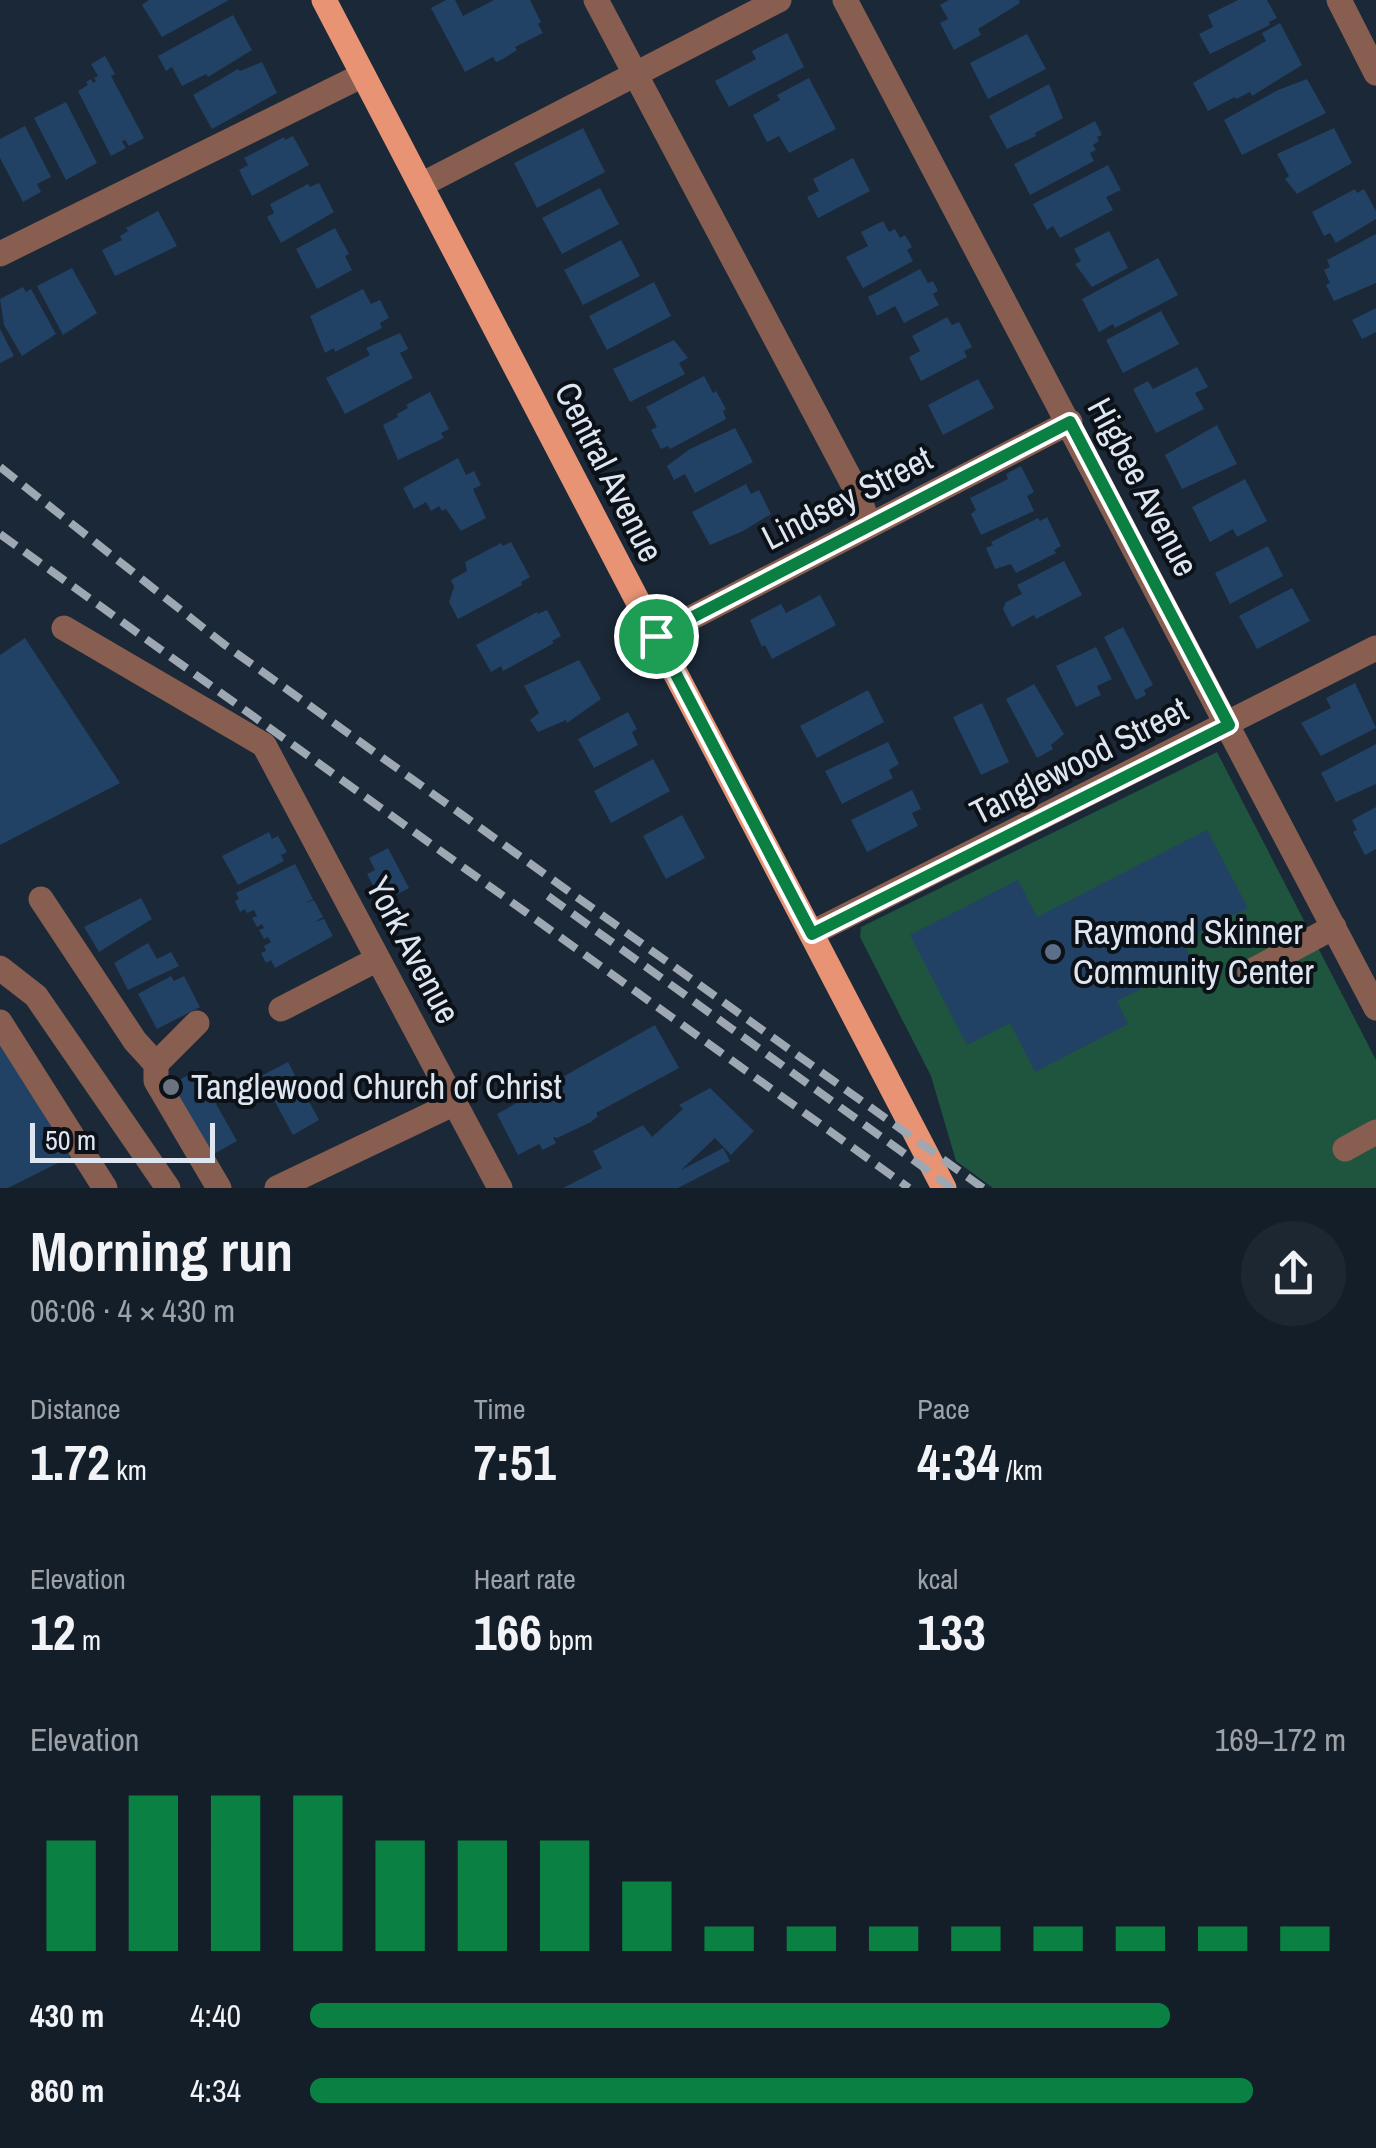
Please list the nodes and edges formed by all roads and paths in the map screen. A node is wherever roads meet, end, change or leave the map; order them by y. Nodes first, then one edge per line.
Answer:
1 (324, 0) edge
2 (596, 0) edge
3 (779, 0) edge
4 (845, 0) edge
5 (1339, 0) edge
6 (1376, 72) edge
7 (635, 74) junction
8 (363, 75) junction
9 (421, 185) junction
10 (0, 254) edge
11 (1070, 422) junction
12 (869, 526) junction
13 (64, 628) dead end
14 (656, 636) junction
15 (1376, 648) edge
16 (1229, 725) junction
17 (41, 899) dead end
18 (1334, 927) junction
19 (812, 934) junction
20 (378, 959) junction
21 (0, 968) edge
22 (1250, 972) dead end
23 (1376, 1008) edge
24 (281, 1010) dead end
25 (0, 1022) edge
26 (198, 1023) dead end
27 (156, 1064) junction
28 (456, 1103) junction
29 (1376, 1132) edge
30 (1345, 1149) dead end
31 (106, 1188) edge
32 (168, 1188) edge
33 (219, 1188) edge
34 (277, 1188) edge
35 (500, 1188) edge
36 (944, 1188) edge

1 - 8 main road, Central Avenue
2 - 7 street
3 - 7 street
4 - 11 street, Higbee Avenue
5 - 6 street
7 - 9 street
7 - 12 street
8 - 9 main road, Central Avenue
8 - 10 street
9 - 14 main road, Central Avenue
11 - 12 street, Lindsey Street
11 - 16 street, Higbee Avenue
12 - 14 street, Lindsey Street
13 - 20 street, York Avenue
14 - 19 main road, Central Avenue
15 - 16 street, Tanglewood Street
16 - 18 street, Higbee Avenue
16 - 19 street, Tanglewood Street
17 - 27 street
18 - 22 street
18 - 23 street, Higbee Avenue
19 - 36 main road, Central Avenue
20 - 24 street
20 - 28 street, York Avenue
21 - 32 street
25 - 31 street
26 - 27 street
27 - 33 street
28 - 34 street
28 - 35 street, York Avenue
29 - 30 street

